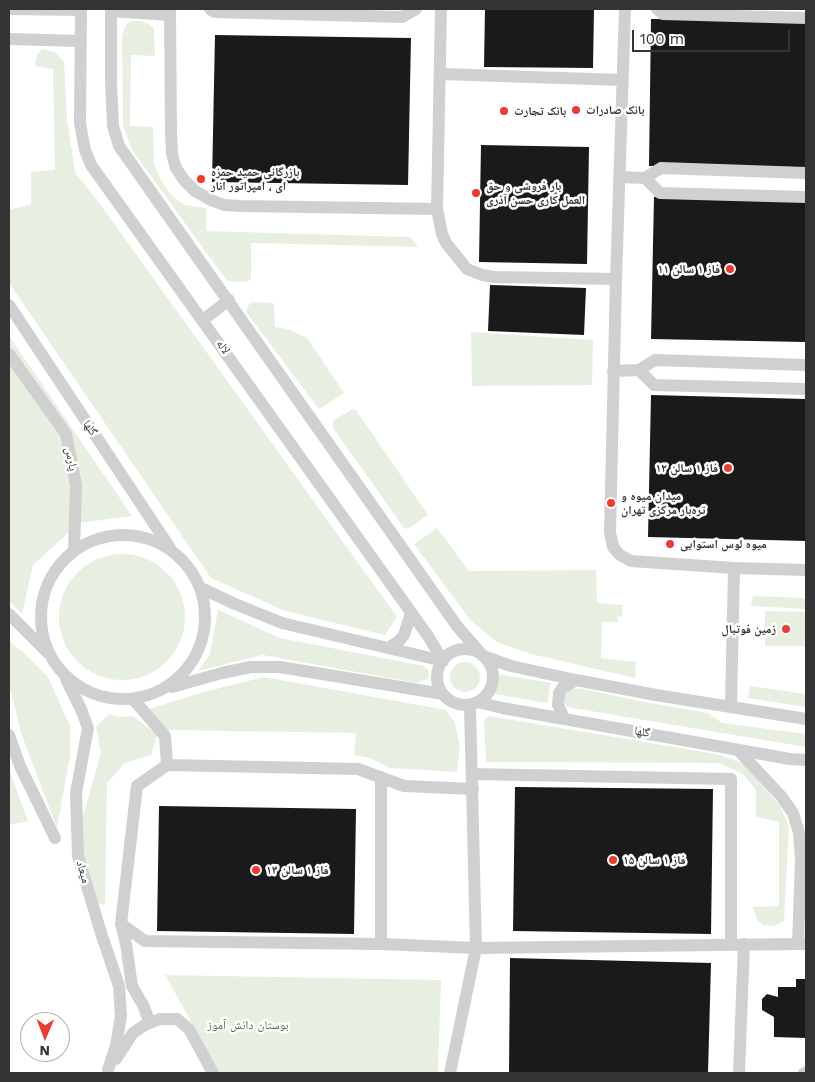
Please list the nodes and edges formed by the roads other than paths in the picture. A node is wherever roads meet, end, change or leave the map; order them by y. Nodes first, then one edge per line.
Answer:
1 (9, 9) edge
2 (81, 9) edge
3 (210, 9) edge
4 (416, 9) edge
5 (441, 9) edge
6 (625, 9) edge
7 (658, 9) edge
8 (111, 10) edge
9 (170, 12) edge
10 (806, 18) edge
11 (9, 39) edge
12 (80, 41) junction
13 (440, 74) junction
14 (621, 80) junction
15 (806, 173) edge
16 (619, 177) junction
17 (645, 178) junction
18 (806, 197) edge
19 (437, 209) junction
20 (616, 279) junction
21 (229, 300) junction
22 (9, 305) edge
23 (203, 320) junction
24 (9, 354) edge
25 (806, 365) edge
26 (639, 370) junction
27 (614, 371) junction
28 (806, 389) edge
29 (172, 550) junction
30 (74, 552) junction
31 (734, 568) junction
32 (806, 570) edge
33 (201, 588) junction
34 (411, 613) junction
35 (9, 614) edge
36 (388, 648) junction
37 (50, 655) junction
38 (483, 656) junction
39 (443, 661) junction
40 (64, 674) junction
41 (576, 680) junction
42 (162, 690) junction
43 (443, 694) junction
44 (133, 699) junction
45 (474, 703) junction
46 (731, 705) junction
47 (564, 718) junction
48 (806, 719) edge
49 (9, 735) edge
50 (738, 750) junction
51 (806, 760) edge
52 (167, 765) junction
53 (472, 774) junction
54 (380, 777) junction
55 (473, 789) junction
56 (55, 838) dead end
57 (121, 924) junction
58 (101, 933) junction
59 (381, 944) junction
60 (737, 944) junction
61 (802, 944) edge
62 (476, 948) junction
63 (150, 1023) junction
64 (107, 1072) edge
65 (452, 1072) edge
66 (213, 1073) edge
67 (739, 1073) edge

1 - 2 street
2 - 12 street, لاله
3 - 4 street
5 - 13 street
6 - 14 street
7 - 10 street
8 - 9 street
8 - 21 street
9 - 19 street
11 - 12 street
12 - 23 street, لاله
13 - 14 street
13 - 19 street
14 - 16 street
15 - 17 street
16 - 17 street
16 - 20 street
17 - 18 street
19 - 20 street
20 - 27 street
21 - 23 street
21 - 38 street
22 - 29 street, گلها
23 - 34 street, لاله
24 - 30 street, پارس
25 - 26 street
26 - 27 street
26 - 28 street
27 - 31 street
29 - 30 street
29 - 33 street
30 - 37 street
31 - 32 street
31 - 46 street
33 - 36 street
33 - 42 street
34 - 36 street
34 - 39 street, لاله
35 - 37 street
36 - 39 street
37 - 40 street
38 - 39 street
38 - 41 street
38 - 45 street
39 - 43 street
40 - 44 street
40 - 58 street, میعاد
41 - 46 street
41 - 47 street
42 - 43 street
42 - 44 street
43 - 45 street
44 - 52 street
45 - 47 street, گلها
45 - 53 street
46 - 48 street
47 - 50 street, گلها
49 - 56 street
50 - 51 street, گلها
50 - 61 street
52 - 54 street
52 - 57 street
53 - 55 street
53 - 60 street
54 - 55 street
54 - 59 street
55 - 62 street
57 - 58 street
57 - 59 street
57 - 63 street
58 - 64 street, میعاد
59 - 62 street
60 - 61 street
60 - 62 street
60 - 67 street
62 - 65 street
63 - 64 street
63 - 66 street

